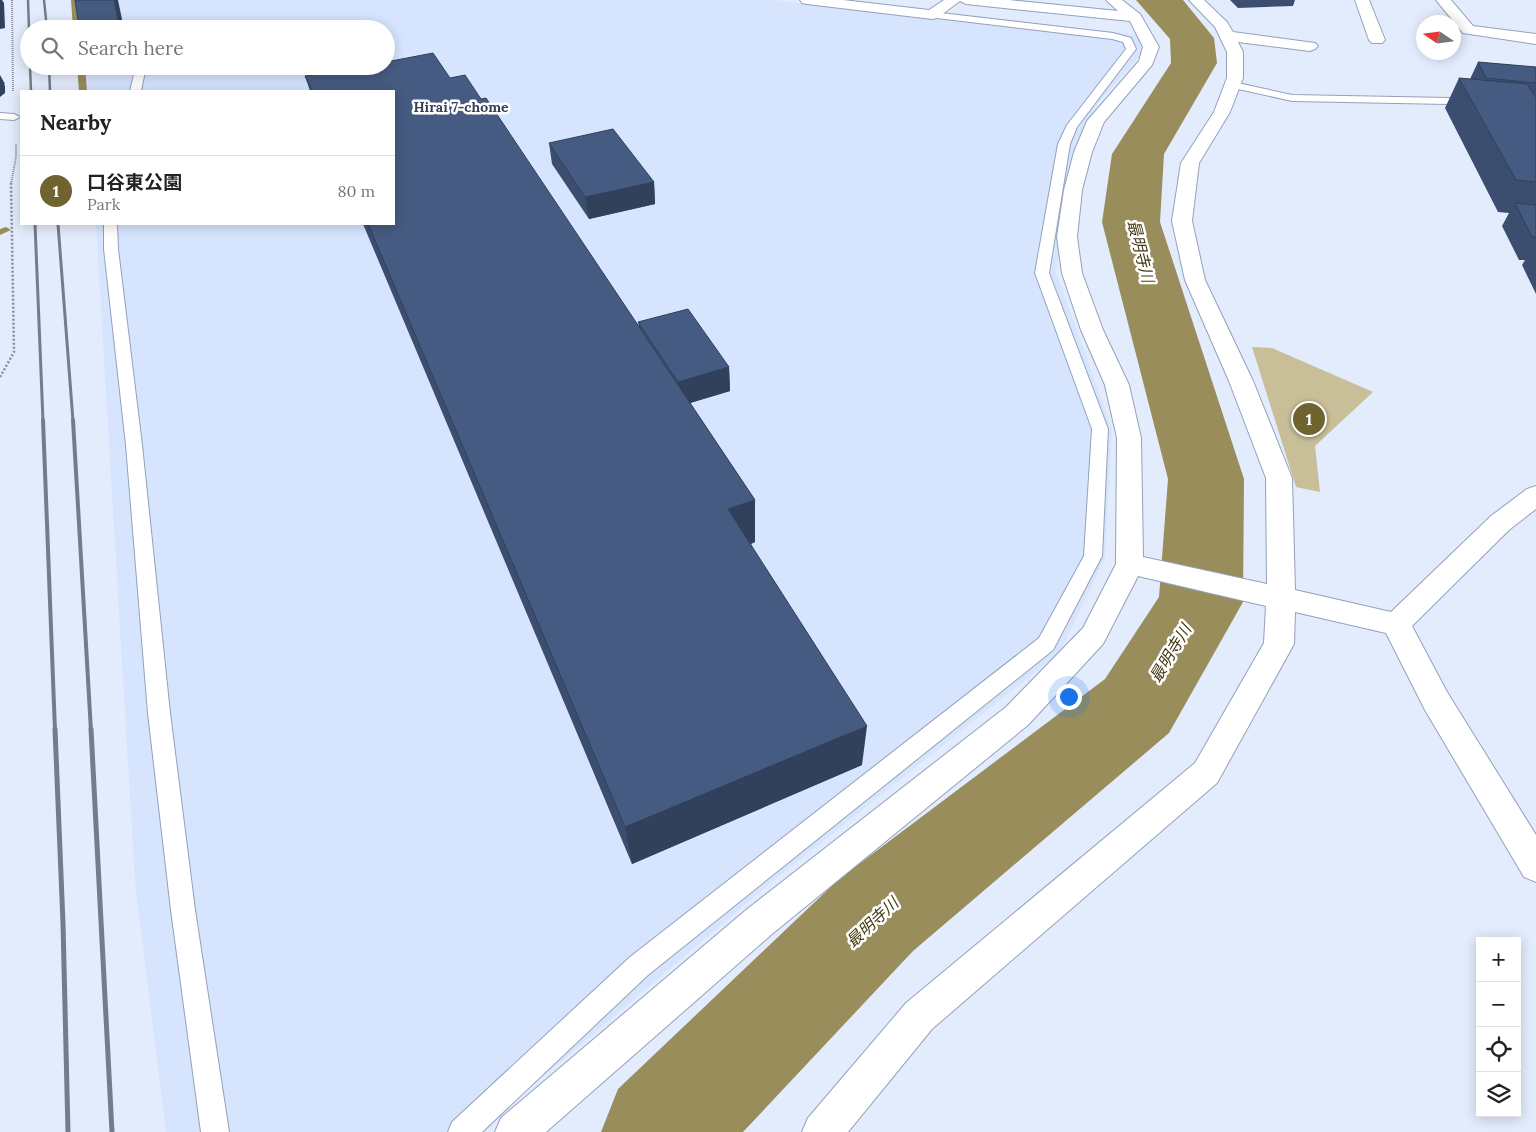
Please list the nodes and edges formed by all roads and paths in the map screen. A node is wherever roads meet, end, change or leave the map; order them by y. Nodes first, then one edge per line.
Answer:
1 (12, 0) edge
2 (807, 0) edge
3 (953, 0) edge
4 (966, 0) edge
5 (1113, 0) edge
6 (1196, 0) edge
7 (1362, 0) edge
8 (1442, 0) edge
9 (932, 15) junction
10 (1135, 17) junction
11 (1227, 36) junction
12 (1536, 39) edge
13 (1377, 40) dead end
14 (1310, 46) dead end
15 (139, 75) edge
16 (1233, 85) junction
17 (135, 90) edge
18 (1449, 101) dead end
19 (0, 116) edge
20 (14, 117) junction
21 (110, 225) edge
22 (0, 377) edge
23 (1536, 495) edge
24 (1130, 564) junction
25 (1271, 595) junction
26 (1396, 624) junction
27 (1536, 866) edge
28 (216, 1132) edge
29 (462, 1132) edge
30 (515, 1132) edge
31 (822, 1132) edge

1 - 20 path
2 - 9 street
3 - 9 street
4 - 10 street
5 - 10 street
6 - 11 street
7 - 13 street
8 - 12 street
9 - 29 lane
10 - 24 street
11 - 14 street
11 - 16 street
15 - 17 lane
16 - 18 lane
16 - 25 street
19 - 20 lane
20 - 22 path
21 - 28 lane
23 - 26 street
24 - 25 street
24 - 30 street
25 - 26 street
25 - 31 street
26 - 27 street

